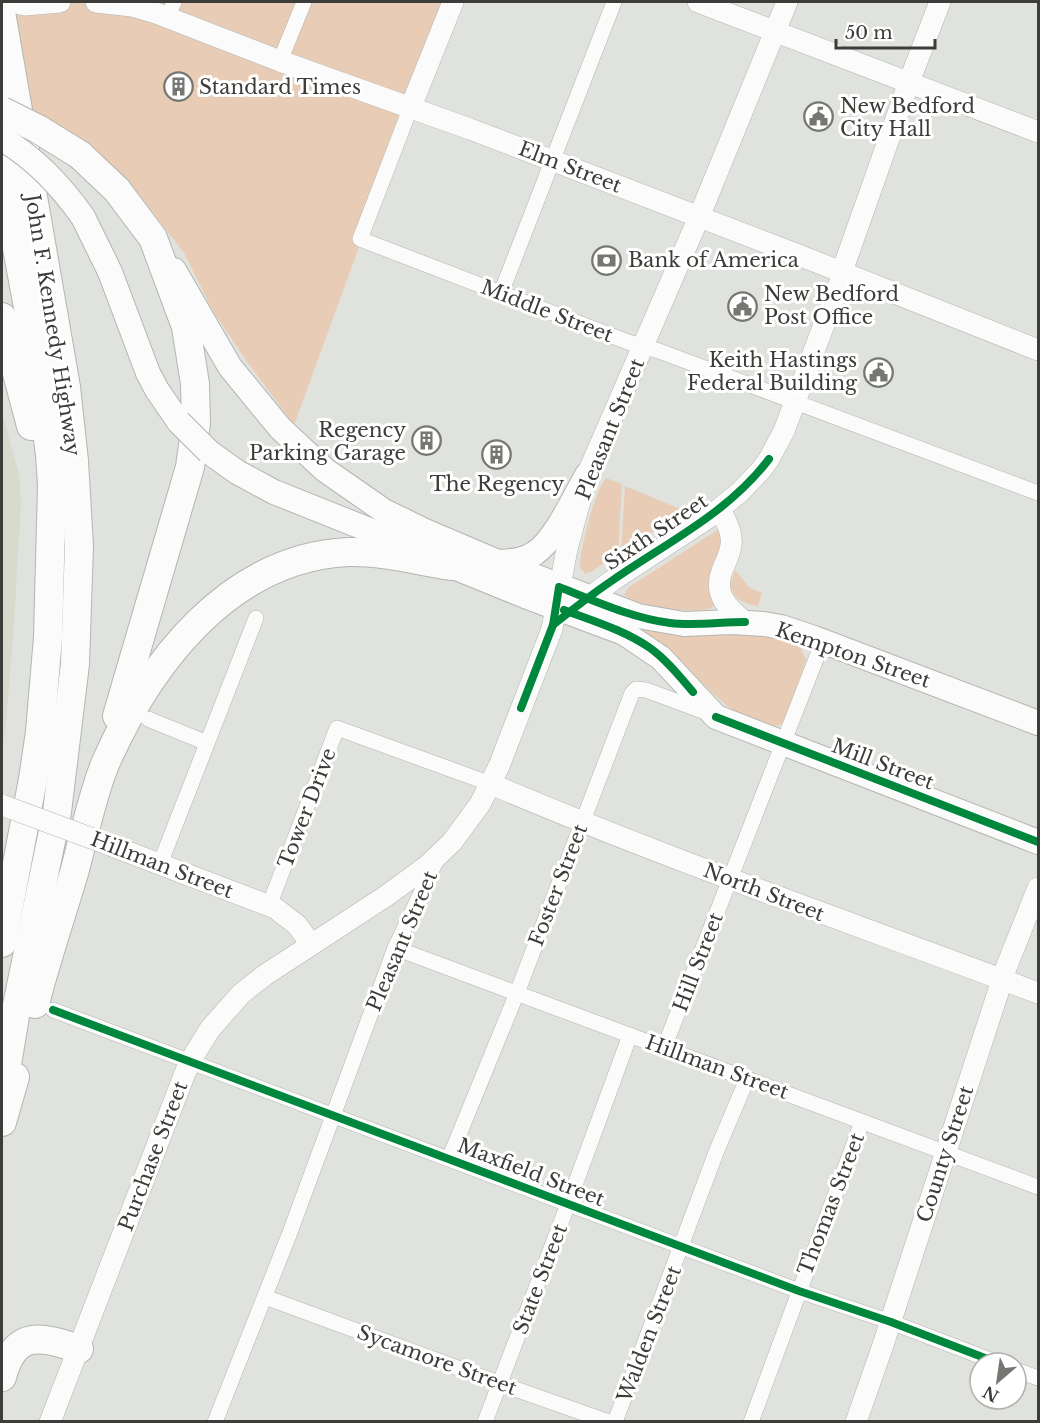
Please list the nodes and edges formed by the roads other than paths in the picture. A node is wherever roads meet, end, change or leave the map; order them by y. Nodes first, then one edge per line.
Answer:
1 (11, 2) edge
2 (60, 2) edge
3 (96, 2) edge
4 (304, 2) edge
5 (614, 2) edge
6 (698, 2) edge
7 (787, 2) edge
8 (940, 2) edge
9 (447, 3) edge
10 (171, 10) edge
11 (2, 18) edge
12 (775, 31) junction
13 (280, 62) junction
14 (909, 82) junction
15 (410, 109) junction
16 (2, 111) edge
17 (1038, 132) edge
18 (2, 139) edge
19 (551, 160) junction
20 (2, 167) edge
21 (699, 217) junction
22 (153, 238) junction
23 (842, 273) junction
24 (501, 293) junction
25 (2, 317) edge
26 (643, 345) junction
27 (1038, 350) edge
28 (796, 402) junction
29 (587, 475) junction
30 (1038, 493) edge
31 (720, 509) junction
32 (498, 562) junction
33 (50, 565) junction
34 (451, 566) junction
35 (565, 606) junction
36 (256, 618) dead end
37 (745, 622) junction
38 (823, 641) junction
39 (716, 717) junction
40 (148, 719) dead end
41 (1038, 723) edge
42 (207, 743) junction
43 (783, 743) junction
44 (105, 765) junction
45 (491, 784) junction
46 (2, 805) edge
47 (581, 822) junction
48 (1038, 842) edge
49 (439, 855) junction
50 (160, 864) junction
51 (730, 879) junction
52 (1038, 888) edge
53 (269, 906) junction
54 (2, 943) edge
55 (311, 944) junction
56 (395, 948) junction
57 (1003, 980) junction
58 (517, 993) junction
59 (1038, 993) edge
60 (53, 1010) dead end
61 (630, 1035) junction
62 (664, 1048) junction
63 (190, 1062) junction
64 (747, 1079) junction
65 (2, 1095) edge
66 (333, 1115) junction
67 (2, 1122) edge
68 (862, 1122) junction
69 (945, 1153) junction
70 (449, 1159) junction
71 (1038, 1187) edge
72 (568, 1204) junction
73 (682, 1247) junction
74 (799, 1291) junction
75 (265, 1297) junction
76 (891, 1322) junction
77 (79, 1349) junction
78 (968, 1352) edge
79 (2, 1377) edge
80 (501, 1384) junction
81 (50, 1422) edge
82 (215, 1422) edge
83 (485, 1422) edge
84 (609, 1422) edge
85 (615, 1422) edge
86 (751, 1422) edge
87 (856, 1422) edge

1 - 2 main road
3 - 10 main road, Elm Street
4 - 13 street
5 - 19 street
6 - 12 main road
7 - 12 main road, Pleasant Street
8 - 14 main road, Sixth Street
9 - 15 main road
10 - 13 main road, Elm Street
11 - 65 highway, John F. Kennedy Highway
12 - 14 main road
12 - 21 main road, Pleasant Street
13 - 15 main road, Elm Street
14 - 17 main road
14 - 23 main road, Sixth Street
15 - 19 main road, Elm Street
15 - 24 street, Middle Street
16 - 22 highway, bridge
18 - 34 main road, bridge
19 - 21 main road, Elm Street
19 - 24 street
20 - 33 highway, John F. Kennedy Highway
21 - 23 main road, Elm Street
21 - 26 main road, Pleasant Street
22 - 32 main road
22 - 44 highway
23 - 27 main road, Elm Street
23 - 28 main road, Sixth Street
24 - 26 street, Middle Street
25 - 33 highway
26 - 28 street, Middle Street
26 - 29 main road, Pleasant Street
28 - 30 street, Middle Street
28 - 31 main road, Sixth Street
29 - 32 main road
29 - 35 main road, Pleasant Street
31 - 35 main road, Sixth Street
31 - 37 main road
32 - 35 main road
33 - 54 highway, John F. Kennedy Highway
34 - 35 main road
34 - 44 highway
35 - 37 main road, Kempton Street
35 - 39 main road, Mill Street
35 - 45 main road, Pleasant Street
36 - 42 street
37 - 38 main road, Kempton Street
38 - 41 main road, Kempton Street
38 - 43 street, Hill Street
39 - 43 main road, Mill Street
39 - 47 street, Foster Street
40 - 42 street
42 - 50 street
43 - 48 main road, Mill Street
43 - 51 street, Hill Street
44 - 67 highway
45 - 47 main road, North Street
45 - 49 main road, Pleasant Street
45 - 53 street, Tower Drive
46 - 50 main road, Hillman Street, bridge
47 - 51 main road, North Street
47 - 58 street, Foster Street
49 - 55 main road, Purchase Street
49 - 56 street, Pleasant Street
50 - 53 main road, Hillman Street
51 - 57 main road, North Street
51 - 62 street, Hill Street
52 - 57 main road, County Street
53 - 55 main road, Hillman Street
55 - 63 main road, Purchase Street
56 - 58 street, Hillman Street
56 - 66 street, Pleasant Street
57 - 59 main road, North Street
57 - 69 main road, County Street
58 - 61 street, Hillman Street
58 - 70 street, Foster Street
60 - 63 street, Maxfield Street
61 - 62 street, Hillman Street
61 - 72 street, State Street
62 - 64 street, Hillman Street
63 - 66 street, Maxfield Street
63 - 77 main road, Purchase Street
64 - 68 street, Hillman Street
64 - 73 street, Walden Street
66 - 70 street, Maxfield Street
66 - 75 street, Pleasant Street
68 - 69 street, Hillman Street
68 - 74 street, Thomas Street
69 - 71 street, Hillman Street
69 - 76 main road, County Street
70 - 72 street, Maxfield Street
72 - 73 street, Maxfield Street
72 - 80 street, State Street
73 - 74 street, Maxfield Street
73 - 85 street, Walden Street
74 - 76 street, Maxfield Street
74 - 86 street, Thomas Street
75 - 80 street, Sycamore Street
75 - 82 street, Pleasant Street
76 - 78 street, Maxfield Street
76 - 87 main road, County Street
77 - 79 highway
77 - 81 main road, Purchase Street
80 - 83 street, State Street
80 - 84 street, Sycamore Street

